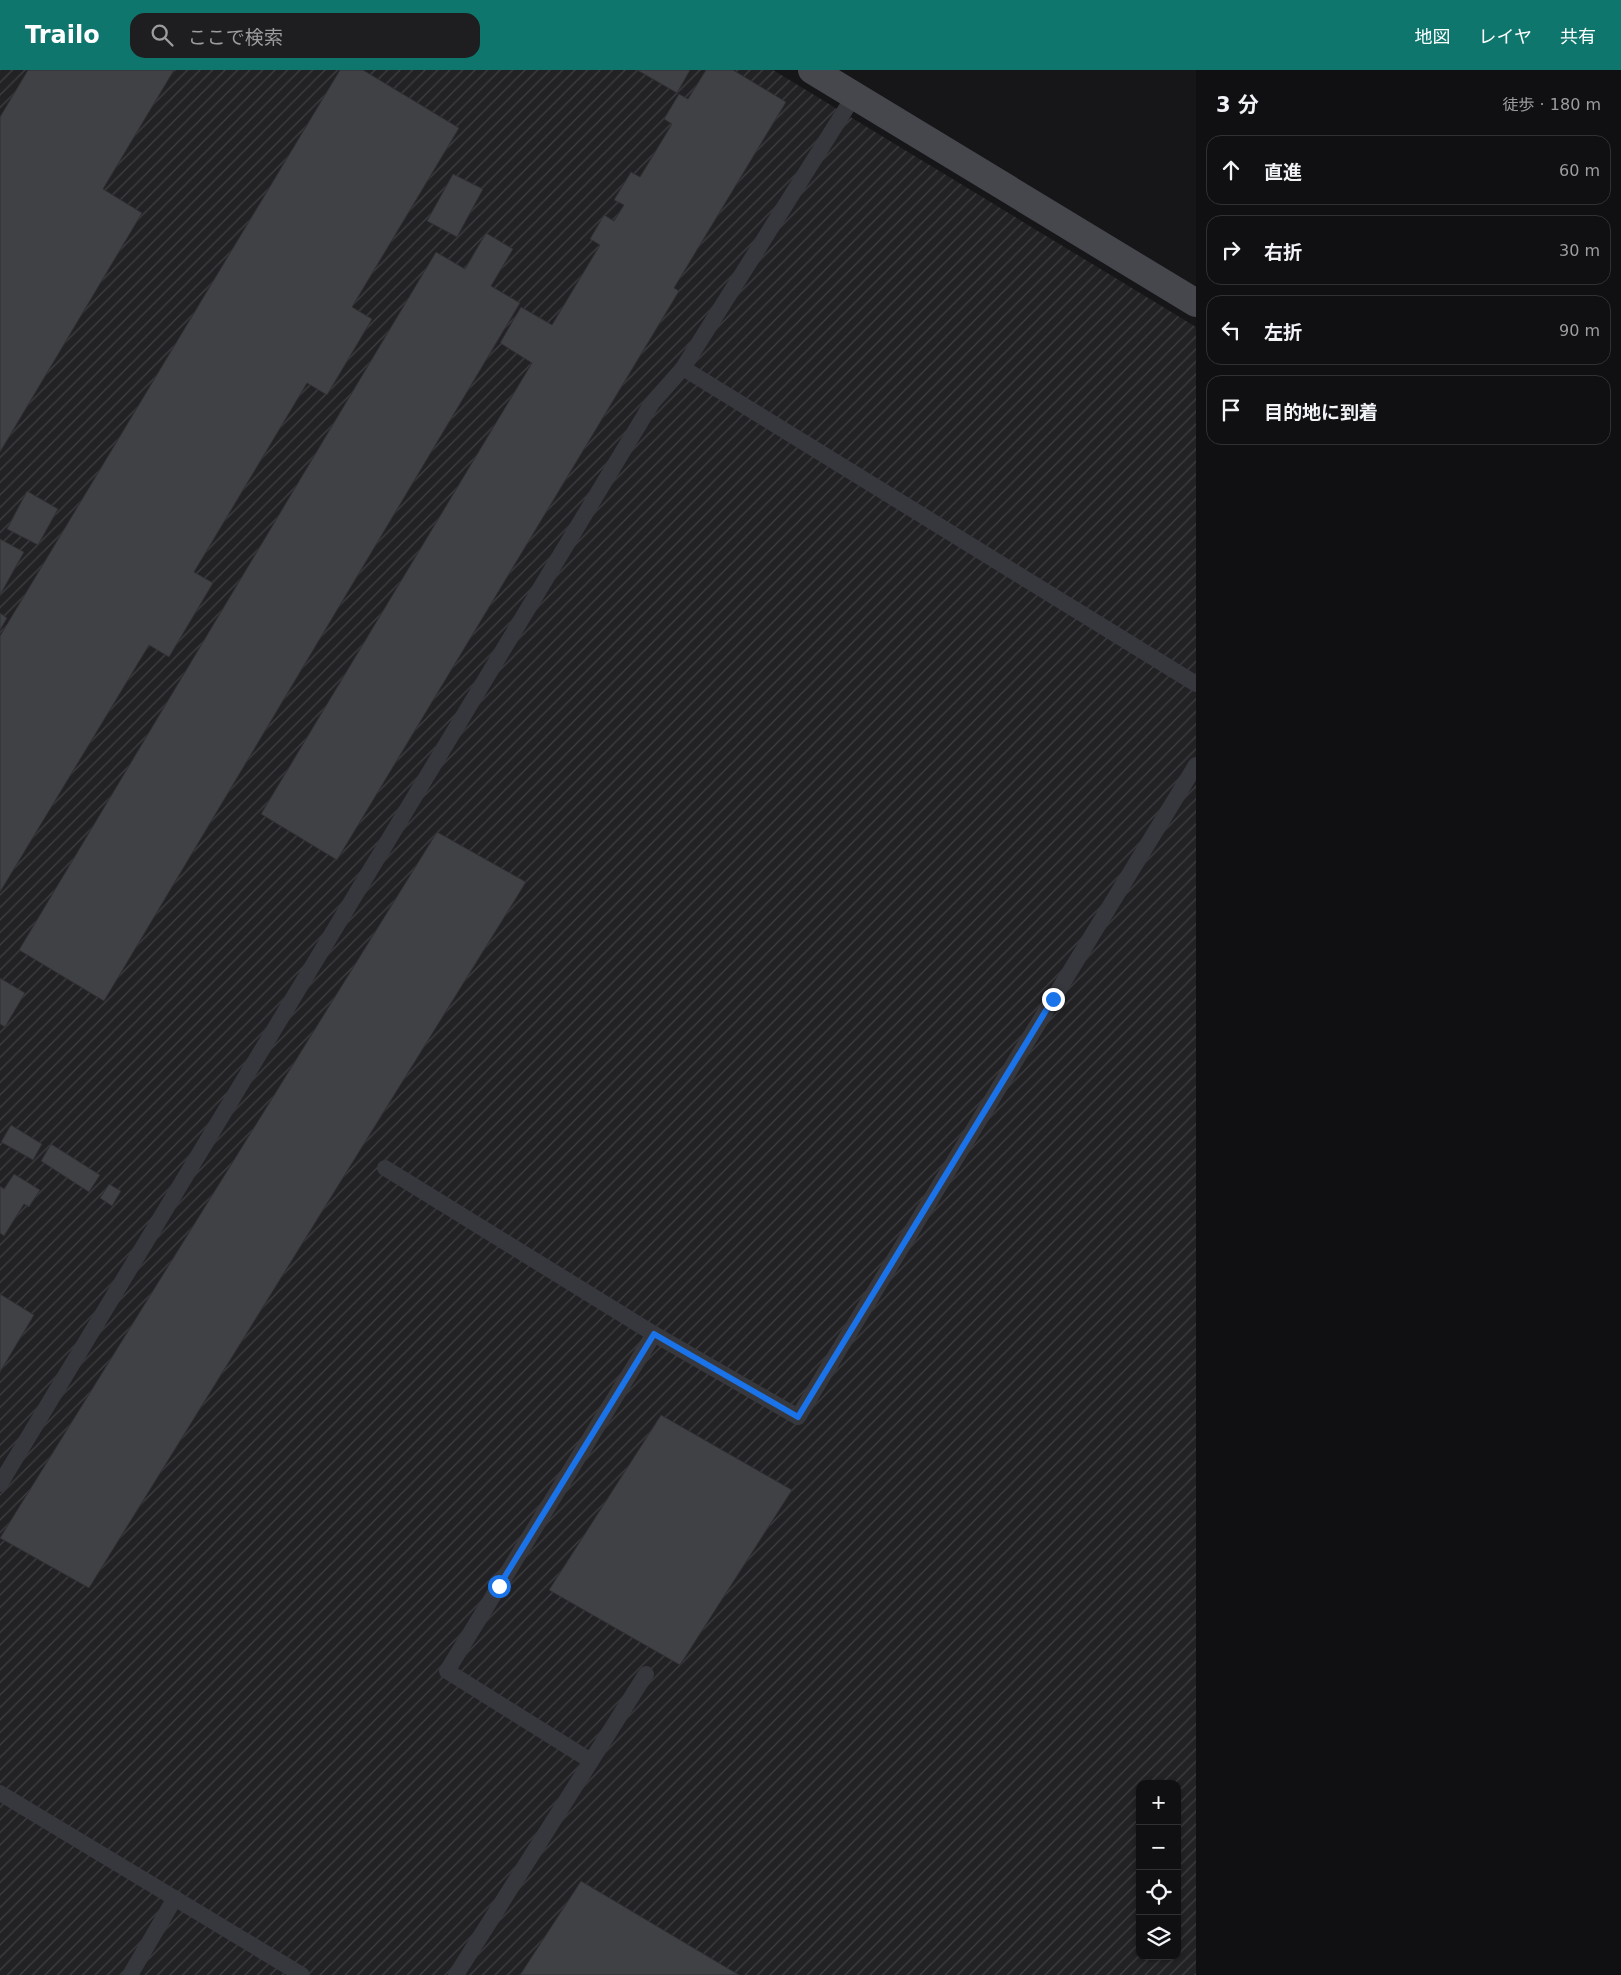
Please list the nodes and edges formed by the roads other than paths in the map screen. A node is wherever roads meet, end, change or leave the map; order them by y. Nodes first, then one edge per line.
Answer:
1 (812, 70) edge
2 (854, 96) junction
3 (1196, 303) edge
4 (684, 368) junction
5 (1196, 684) edge
6 (1196, 765) edge
7 (385, 1168) dead end
8 (654, 1334) junction
9 (0, 1484) edge
10 (646, 1674) dead end
11 (591, 1761) junction
12 (0, 1793) edge
13 (175, 1898) junction
14 (130, 1975) edge
15 (302, 1975) edge
16 (456, 1975) edge

1 - 2 street
2 - 3 street
2 - 4 lane
4 - 5 lane
4 - 9 lane
6 - 8 lane
7 - 8 lane
8 - 11 lane
10 - 11 lane
11 - 16 lane
12 - 13 lane
13 - 14 lane
13 - 15 lane

